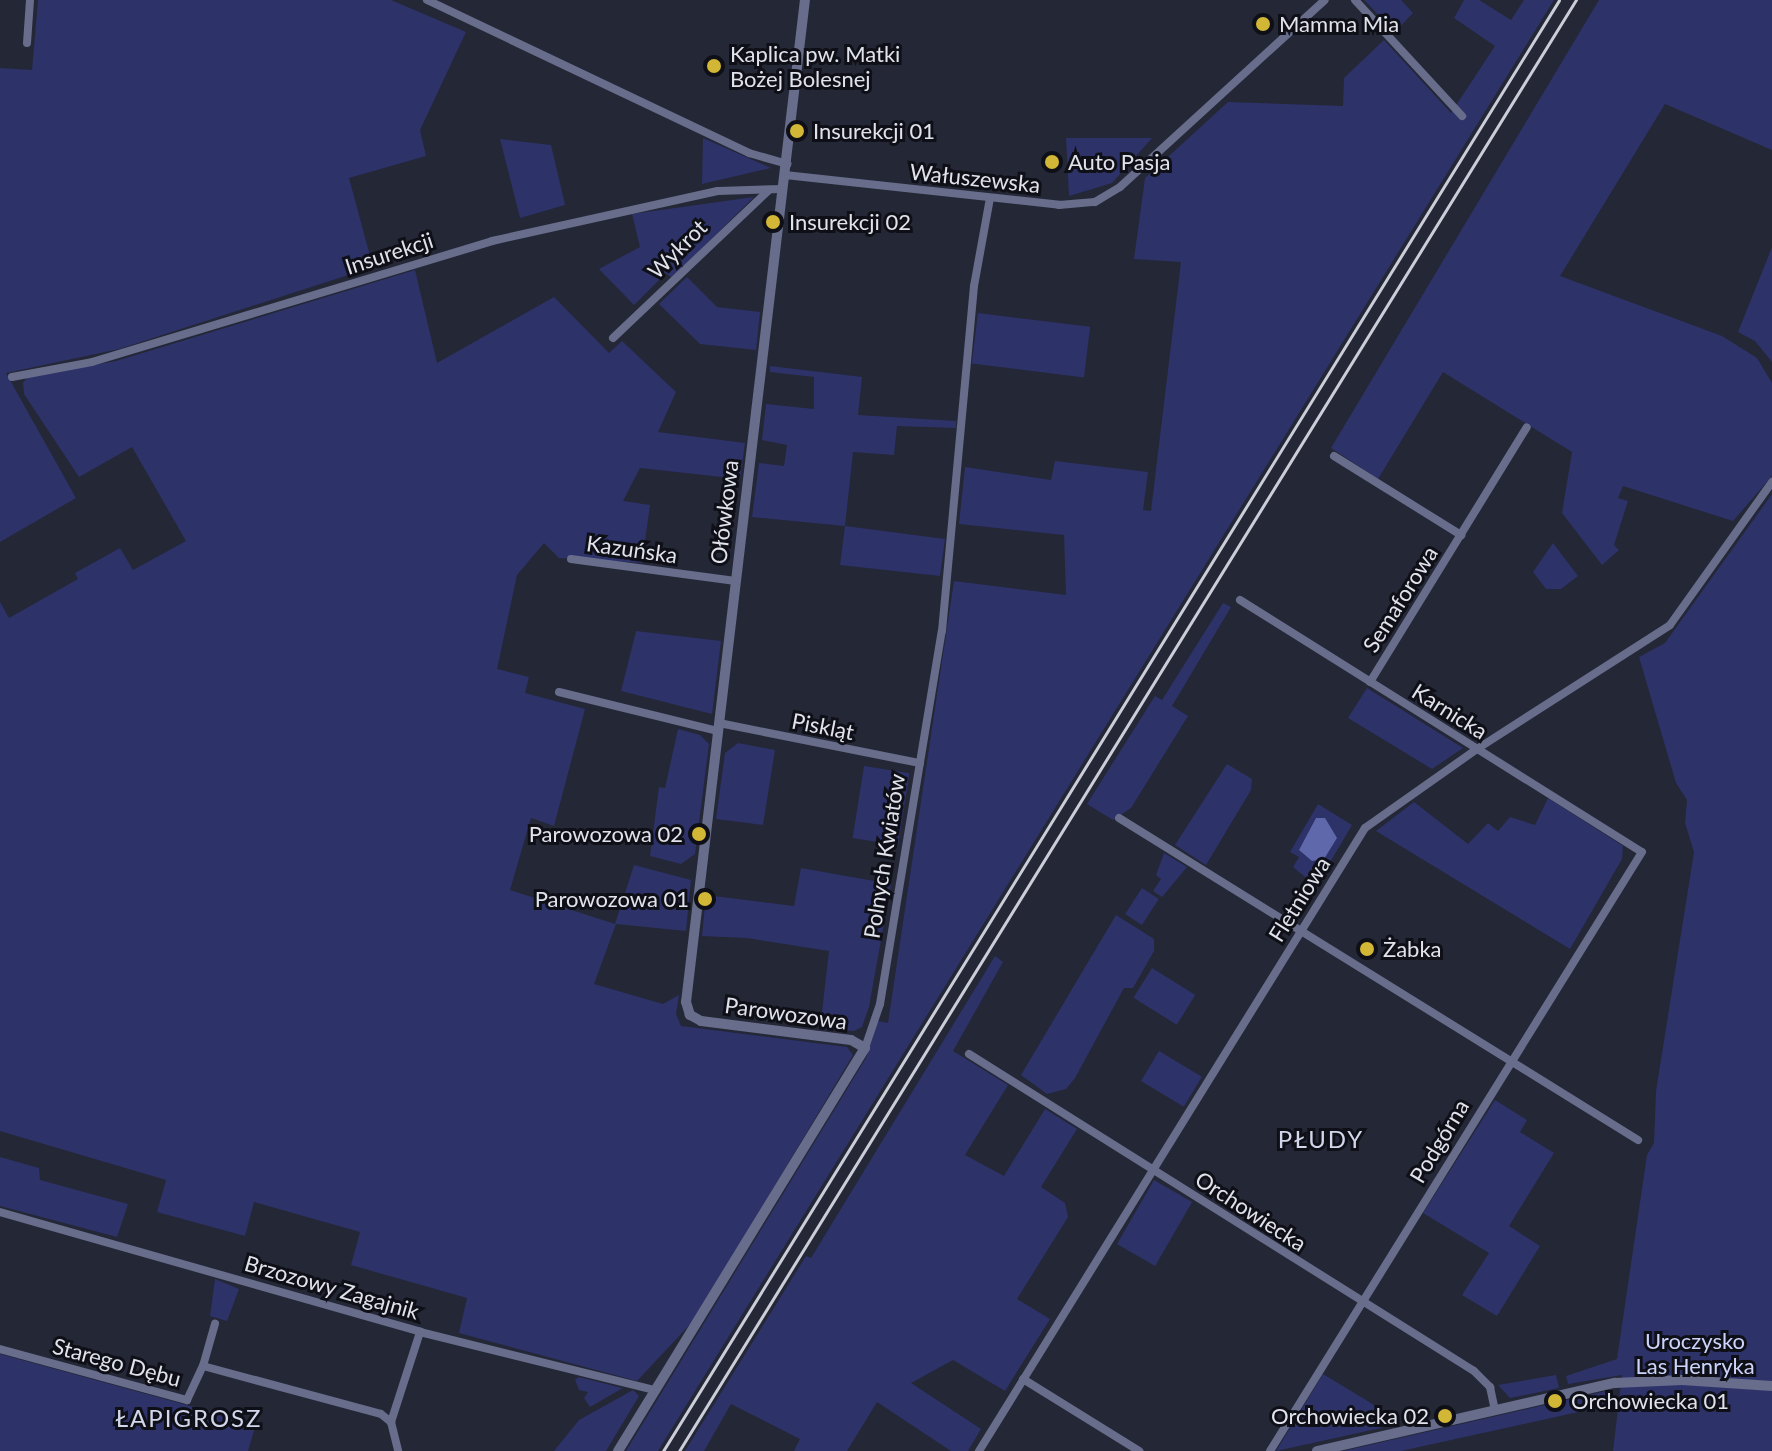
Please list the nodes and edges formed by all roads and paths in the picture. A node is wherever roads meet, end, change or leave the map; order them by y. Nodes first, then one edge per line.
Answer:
1 (30, 0) edge
2 (427, 0) edge
3 (805, 0) edge
4 (1325, 0) edge
5 (1355, 0) edge
6 (27, 43) dead end
7 (1462, 116) dead end
8 (786, 169) junction
9 (782, 189) junction
10 (770, 190) junction
11 (990, 198) junction
12 (613, 338) dead end
13 (12, 377) dead end
14 (1527, 427) dead end
15 (1334, 456) dead end
16 (1772, 482) edge
17 (1461, 535) junction
18 (571, 559) dead end
19 (736, 581) junction
20 (1240, 600) dead end
21 (1370, 682) junction
22 (559, 692) dead end
23 (718, 727) junction
24 (1477, 749) junction
25 (920, 763) junction
26 (1119, 818) dead end
27 (1642, 852) joint
28 (1301, 930) junction
29 (701, 1021) joint
30 (865, 1048) junction
31 (969, 1054) dead end
32 (1510, 1059) junction
33 (1638, 1140) dead end
34 (1154, 1169) junction
35 (0, 1212) edge
36 (1360, 1303) junction
37 (215, 1324) dead end
38 (420, 1332) junction
39 (0, 1349) edge
40 (203, 1366) junction
41 (1023, 1379) junction
42 (1772, 1386) edge
43 (655, 1390) junction
44 (1495, 1410) junction
45 (391, 1422) junction
46 (398, 1451) edge
47 (618, 1451) edge
48 (979, 1451) edge
49 (1139, 1451) edge
50 (1270, 1451) edge
51 (1317, 1451) edge

1 - 6 street
2 - 8 street, Wałuszewska
3 - 8 street, Ołówkowa
4 - 11 street, Wałuszewska
5 - 7 street
8 - 9 street, Ołówkowa
8 - 11 street, Wałuszewska
9 - 10 street, Insurekcji
9 - 19 street, Ołówkowa
10 - 12 street, Wykrot
10 - 13 street, Insurekcji
11 - 25 street, Polnych Kwiatów
14 - 17 street, Semaforowa
15 - 17 street, Semaforowa
16 - 24 street, Fletniowa
17 - 21 street, Semaforowa
18 - 19 street, Kazuńska
19 - 23 street, Ołówkowa
20 - 21 street, Karnicka
21 - 24 street, Karnicka
22 - 23 street, Piskląt
23 - 25 street, Piskląt
23 - 29 street, Ołówkowa
24 - 27 street, Karnicka
24 - 28 street, Fletniowa
25 - 30 street, Polnych Kwiatów
26 - 28 street
27 - 32 street, Podgórna
28 - 32 street
28 - 34 street, Fletniowa
29 - 30 street, Parowozowa
30 - 43 street, Polnych Kwiatów
31 - 34 street, Orchowiecka
32 - 33 street
32 - 36 street, Podgórna
34 - 36 street, Orchowiecka
34 - 41 street, Fletniowa
35 - 38 street, Brzozowy Zagajnik
36 - 44 street, Orchowiecka
36 - 50 street, Podgórna
37 - 40 street, Starego Dębu
38 - 43 street, Brzozowy Zagajnik
38 - 45 street
39 - 40 street, Starego Dębu
40 - 45 street, Starego Dębu
41 - 48 street, Fletniowa
41 - 49 street
42 - 44 street
43 - 47 street, Polnych Kwiatów
44 - 51 street
45 - 46 street

